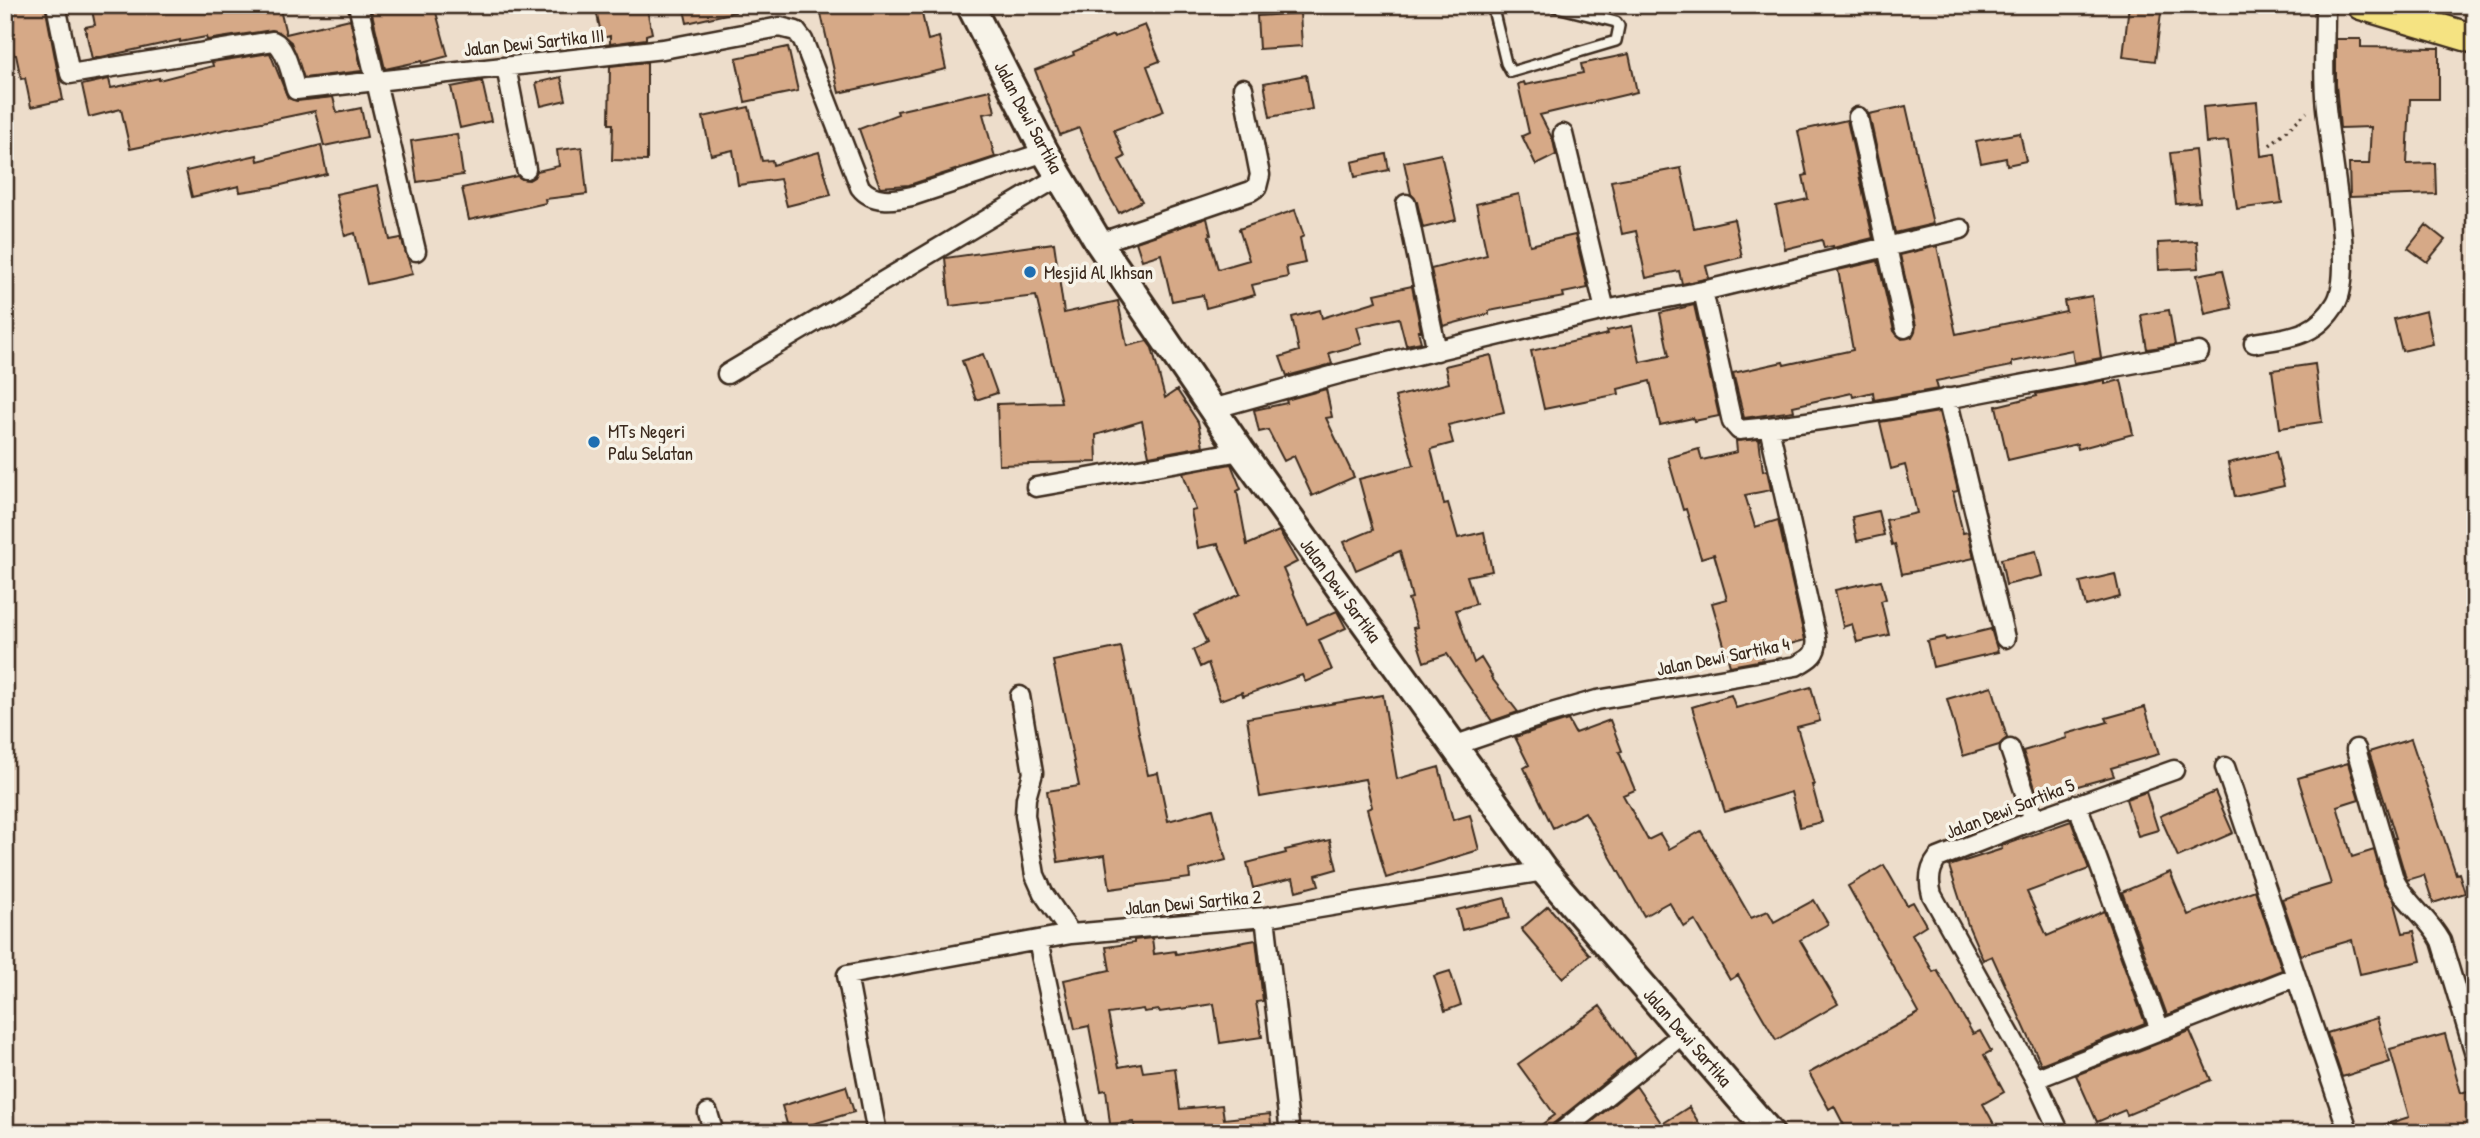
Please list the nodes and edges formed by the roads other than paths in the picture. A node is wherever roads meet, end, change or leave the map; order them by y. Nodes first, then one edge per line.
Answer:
1 (55, 5) edge
2 (358, 5) edge
3 (970, 5) edge
4 (1270, 5) edge
5 (1492, 5) edge
6 (1549, 5) edge
7 (2325, 5) edge
8 (2361, 5) edge
9 (1239, 6) edge
10 (2475, 39) edge
11 (506, 68) junction
12 (377, 80) junction
13 (1243, 88) dead end
14 (1858, 117) dead end
15 (1563, 134) dead end
16 (1045, 152) junction
17 (526, 169) dead end
18 (1060, 176) junction
19 (1406, 204) dead end
20 (1961, 229) dead end
21 (1099, 243) junction
22 (1888, 247) junction
23 (416, 251) dead end
24 (1703, 291) junction
25 (1605, 310) junction
26 (1905, 328) dead end
27 (2254, 343) dead end
28 (1437, 351) junction
29 (2199, 352) dead end
30 (727, 374) dead end
31 (1947, 398) junction
32 (1212, 409) junction
33 (1769, 427) junction
34 (1241, 451) junction
35 (1036, 487) dead end
36 (2005, 638) dead end
37 (1020, 696) dead end
38 (1453, 746) junction
39 (2010, 749) dead end
40 (2356, 749) dead end
41 (2225, 766) dead end
42 (2174, 770) dead end
43 (2077, 804) junction
44 (2034, 820) junction
45 (1544, 872) junction
46 (1265, 918) junction
47 (1072, 934) junction
48 (1038, 941) junction
49 (2295, 977) junction
50 (2160, 1030) junction
51 (1684, 1032) junction
52 (2475, 1054) edge
53 (2035, 1079) junction
54 (708, 1113) dead end
55 (714, 1133) edge
56 (877, 1133) edge
57 (1079, 1133) edge
58 (1290, 1133) edge
59 (1560, 1133) edge
60 (1770, 1133) edge
61 (2060, 1133) edge
62 (2349, 1133) edge

1 - 12 street, Jalan Dewi Sartika III
2 - 12 street
3 - 16 main road, Jalan Dewi Sartika
4 - 9 lane
5 - 6 lane
7 - 27 street
8 - 10 main road
11 - 12 street, Jalan Dewi Sartika III
11 - 16 street, Jalan Dewi Sartika III
11 - 17 street
12 - 23 street
13 - 21 street
14 - 22 street
15 - 25 street
16 - 18 main road, Jalan Dewi Sartika
18 - 21 main road, Jalan Dewi Sartika
18 - 30 street
19 - 28 street
20 - 22 street
21 - 32 main road, Jalan Dewi Sartika
22 - 24 street
22 - 26 street
24 - 25 street
24 - 33 street
25 - 28 street
28 - 32 street
29 - 31 street
31 - 33 street
31 - 36 street
32 - 34 main road, Jalan Dewi Sartika
33 - 38 street, Jalan Dewi Sartika 4
34 - 35 street
34 - 38 main road, Jalan Dewi Sartika
37 - 47 street
38 - 45 main road, Jalan Dewi Sartika
39 - 44 street
40 - 52 street
41 - 49 street
42 - 43 street, Jalan Dewi Sartika 5
43 - 44 street, Jalan Dewi Sartika 5
43 - 50 street
44 - 53 street, Jalan Dewi Sartika 5
45 - 46 street, Jalan Dewi Sartika 2
45 - 51 main road, Jalan Dewi Sartika
46 - 47 street, Jalan Dewi Sartika 2
46 - 58 street
47 - 48 street, Jalan Dewi Sartika 2
48 - 56 street, Jalan Dewi Sartika 2
48 - 57 street
49 - 50 street
49 - 62 street
50 - 53 street
51 - 59 street
51 - 60 main road, Jalan Dewi Sartika
53 - 61 street, Jalan Dewi Sartika 5
54 - 55 street

